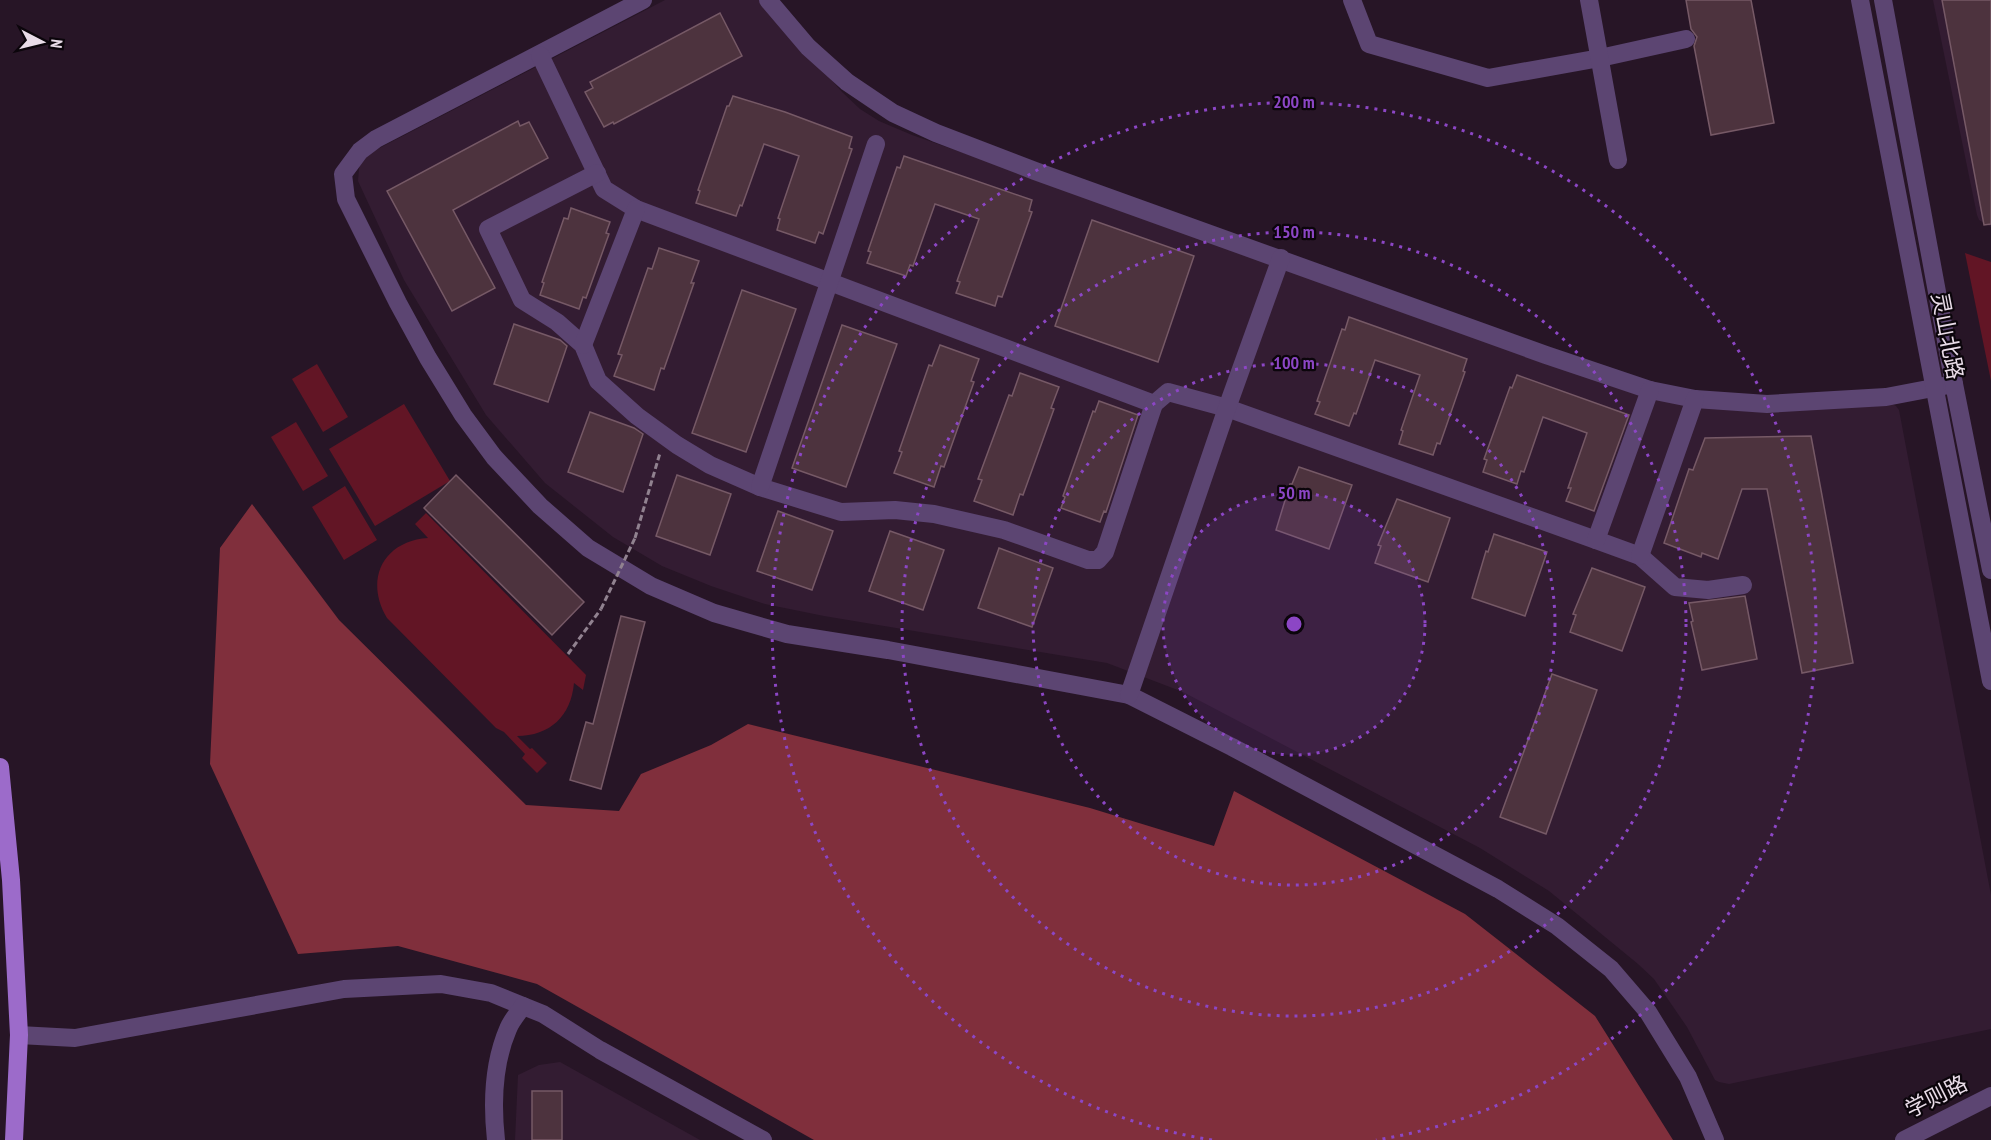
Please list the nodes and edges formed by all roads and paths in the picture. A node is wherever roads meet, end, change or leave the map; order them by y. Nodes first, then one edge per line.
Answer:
1 (643, 0) edge
2 (768, 0) edge
3 (1352, 0) edge
4 (1589, 0) edge
5 (1860, 0) edge
6 (1883, 0) edge
7 (1686, 39) dead end
8 (540, 55) junction
9 (1600, 58) junction
10 (876, 144) dead end
11 (1618, 160) dead end
12 (597, 173) junction
13 (636, 209) junction
14 (1281, 258) junction
15 (828, 282) junction
16 (583, 345) junction
17 (1954, 384) junction
18 (1934, 387) junction
19 (1650, 390) junction
20 (1695, 399) junction
21 (1154, 404) junction
22 (1227, 408) junction
23 (665, 437) junction
24 (760, 487) junction
25 (1596, 540) junction
26 (1640, 556) junction
27 (1991, 570) edge
28 (1743, 585) dead end
29 (568, 654) dead end
30 (1991, 681) edge
31 (1129, 695) junction
32 (0, 766) edge
33 (523, 1006) junction
34 (20, 1035) junction
35 (1991, 1096) edge
36 (14, 1140) edge
37 (496, 1140) edge
38 (763, 1140) edge
39 (1715, 1140) edge
40 (1904, 1140) edge

1 - 8 street
2 - 14 street
3 - 9 street
4 - 9 street
5 - 18 street, 灵山北路
6 - 17 street, 灵山北路
7 - 9 street
8 - 12 street
8 - 31 street
9 - 11 street
10 - 15 street
12 - 13 street
12 - 16 street
13 - 15 street
13 - 16 street
14 - 19 street
14 - 22 street
15 - 21 street
15 - 24 street
16 - 23 street
17 - 18 street
17 - 27 street, 灵山北路
18 - 20 street
18 - 30 street, 灵山北路
19 - 20 street
19 - 25 street
20 - 26 street
21 - 22 street
21 - 24 street
22 - 25 street
22 - 31 street
23 - 24 street
23 - 29 path, bridge
25 - 26 street
26 - 28 street
31 - 39 street
32 - 34 main road
33 - 34 street
33 - 37 street
33 - 38 street
34 - 36 main road
35 - 40 street, 学则路

